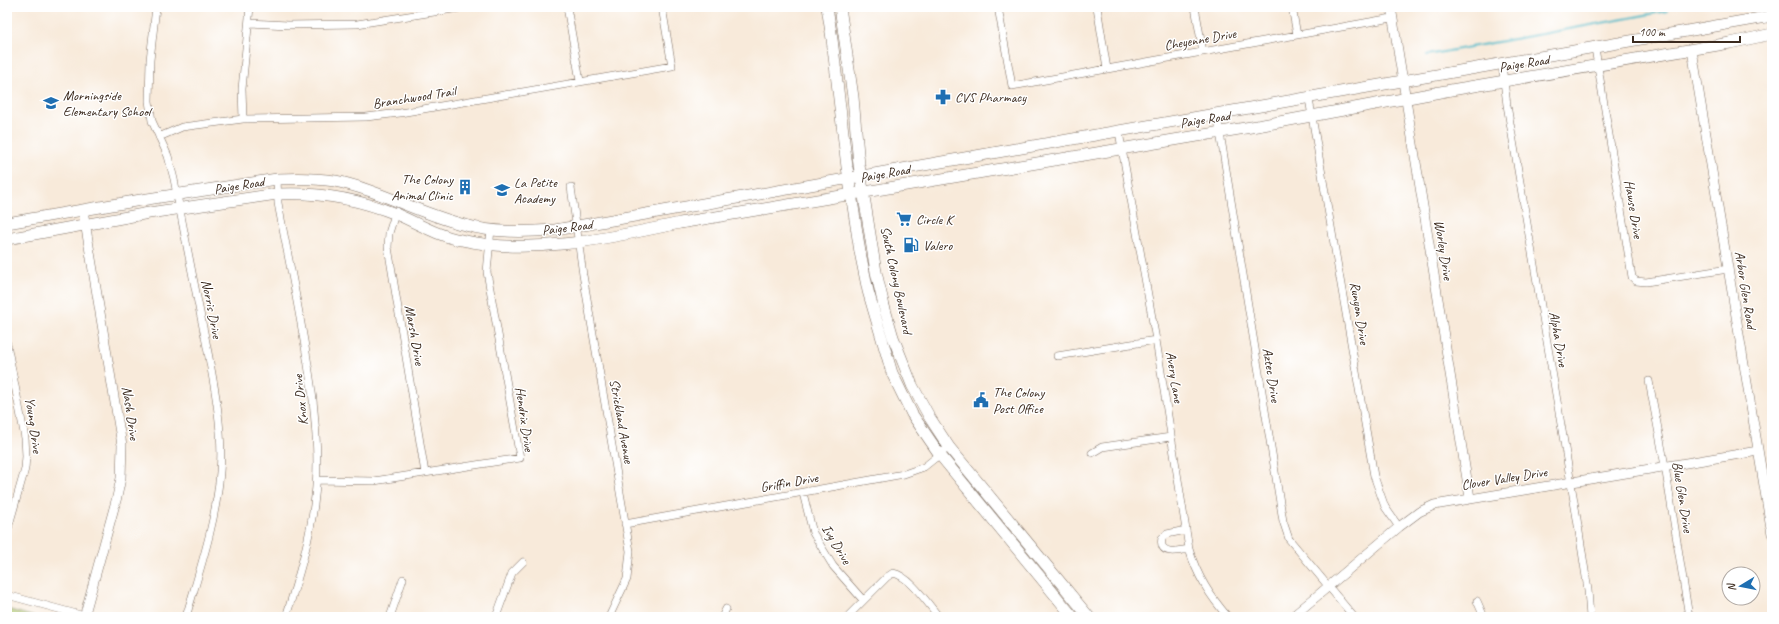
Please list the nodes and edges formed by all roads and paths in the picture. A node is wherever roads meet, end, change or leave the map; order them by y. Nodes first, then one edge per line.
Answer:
1 (156, 7) edge
2 (250, 7) edge
3 (466, 7) edge
4 (567, 7) edge
5 (662, 7) edge
6 (827, 7) edge
7 (840, 7) edge
8 (998, 7) edge
9 (1097, 7) edge
10 (1195, 7) edge
11 (1292, 7) edge
12 (1391, 7) edge
13 (1772, 16) edge
14 (1392, 18) junction
15 (842, 21) junction
16 (249, 23) junction
17 (830, 23) junction
18 (1772, 34) edge
19 (1297, 35) junction
20 (1595, 48) junction
21 (1692, 50) junction
22 (1203, 52) junction
23 (1502, 65) junction
24 (1598, 66) junction
25 (1106, 69) junction
26 (580, 81) junction
27 (851, 82) junction
28 (1403, 82) junction
29 (1503, 82) junction
30 (839, 94) junction
31 (1309, 98) junction
32 (1405, 98) junction
33 (1217, 114) junction
34 (1312, 116) junction
35 (243, 118) junction
36 (1119, 132) junction
37 (1220, 132) junction
38 (159, 137) junction
39 (1122, 148) junction
40 (962, 159) junction
41 (968, 174) junction
42 (861, 176) junction
43 (848, 178) junction
44 (277, 179) junction
45 (571, 187) dead end
46 (864, 192) junction
47 (177, 194) junction
48 (277, 194) junction
49 (851, 194) junction
50 (717, 201) junction
51 (401, 202) junction
52 (180, 209) junction
53 (83, 210) junction
54 (395, 214) junction
55 (719, 217) junction
56 (7, 223) edge
57 (86, 225) junction
58 (576, 226) junction
59 (491, 230) junction
60 (7, 239) edge
61 (578, 241) junction
62 (489, 245) junction
63 (1728, 269) junction
64 (893, 337) junction
65 (1156, 340) junction
66 (881, 341) junction
67 (7, 344) edge
68 (1057, 356) dead end
69 (1649, 381) dead end
70 (912, 384) junction
71 (904, 399) junction
72 (1171, 437) junction
73 (949, 447) junction
74 (1758, 451) junction
75 (1092, 453) dead end
76 (940, 455) junction
77 (1665, 466) junction
78 (426, 473) junction
79 (316, 480) junction
80 (1570, 482) junction
81 (803, 493) junction
82 (1470, 498) junction
83 (625, 524) junction
84 (1399, 528) junction
85 (1186, 530) junction
86 (7, 532) edge
87 (1772, 534) edge
88 (1189, 549) junction
89 (1041, 558) junction
90 (523, 562) dead end
91 (1031, 566) junction
92 (403, 579) dead end
93 (1328, 586) junction
94 (7, 594) edge
95 (863, 600) junction
96 (1477, 601) dead end
97 (726, 609) dead end
98 (85, 617) edge
99 (186, 617) edge
100 (286, 617) edge
101 (390, 617) edge
102 (496, 617) edge
103 (609, 617) edge
104 (722, 617) edge
105 (847, 617) edge
106 (939, 617) edge
107 (1073, 617) edge
108 (1089, 617) edge
109 (1228, 617) edge
110 (1292, 617) edge
111 (1354, 617) edge
112 (1484, 617) edge
113 (1590, 617) edge
114 (1689, 617) edge

1 - 38 street, Norris Drive
2 - 16 street
3 - 16 street
4 - 26 street
5 - 26 street, Branchwood Trail
6 - 17 main road, South Colony Boulevard
7 - 15 main road, South Colony Boulevard
8 - 25 street, Cheyenne Drive
9 - 25 street
10 - 22 street
11 - 19 street
12 - 14 street, Worley Drive
13 - 20 main road, Paige Road
14 - 19 street, Cheyenne Drive
14 - 28 street, Worley Drive
15 - 17 main road
15 - 27 main road, South Colony Boulevard
16 - 35 street
17 - 30 main road, South Colony Boulevard
18 - 21 main road, Paige Road
19 - 22 street, Cheyenne Drive
20 - 23 main road, Paige Road
20 - 24 street, Hawse Drive
21 - 24 main road, Paige Road
21 - 63 street, Arbor Glen Road
22 - 25 street, Cheyenne Drive
23 - 28 main road, Paige Road
23 - 29 street, Alpha Drive
24 - 29 main road, Paige Road
24 - 63 street, Hawse Drive
26 - 35 street, Branchwood Trail
27 - 30 main road
27 - 42 main road, South Colony Boulevard
28 - 31 main road, Paige Road
28 - 32 street, Worley Drive
29 - 32 main road, Paige Road
29 - 80 street, Alpha Drive
30 - 43 main road, South Colony Boulevard
31 - 33 main road, Paige Road
31 - 34 street, Runyon Drive
32 - 34 main road, Paige Road
32 - 82 street, Worley Drive
33 - 36 main road, Paige Road
33 - 37 street, Aztec Drive
34 - 37 main road, Paige Road
34 - 84 street, Runyon Drive
35 - 38 street, Branchwood Trail
36 - 39 street, Avery Lane
36 - 40 main road, Paige Road
37 - 39 main road, Paige Road
37 - 93 street, Aztec Drive
38 - 47 street, Norris Drive
39 - 41 main road, Paige Road
39 - 65 street, Avery Lane
40 - 41 main road
40 - 42 main road, Paige Road
41 - 46 main road, Paige Road
42 - 43 main road, Paige Road
42 - 46 main road, South Colony Boulevard
43 - 49 main road, South Colony Boulevard
43 - 50 main road, Paige Road
44 - 47 main road, Paige Road
44 - 48 street, Knox Drive
44 - 51 main road, Paige Road
45 - 58 street, Strickland Avenue
46 - 49 main road, Paige Road
46 - 64 main road, South Colony Boulevard
47 - 52 street, Norris Drive
47 - 53 main road, Paige Road
48 - 52 main road, Paige Road
48 - 54 main road, Paige Road
48 - 79 street, Knox Drive
49 - 55 main road, Paige Road
49 - 66 main road, South Colony Boulevard
50 - 55 main road
50 - 58 main road, Paige Road
51 - 54 street, Marsh Drive
51 - 59 main road, Paige Road
52 - 57 main road, Paige Road
52 - 99 street, Norris Drive
53 - 56 main road, Paige Road
53 - 57 street, Nash Drive
54 - 62 main road, Paige Road
54 - 78 street, Marsh Drive
55 - 61 main road, Paige Road
57 - 60 main road, Paige Road
57 - 98 street, Nash Drive
58 - 59 main road, Paige Road
58 - 61 street, Strickland Avenue
59 - 62 street, Hendrix Drive
61 - 62 main road, Paige Road
61 - 83 street, Strickland Avenue
62 - 78 street, Hendrix Drive
63 - 74 street, Arbor Glen Road
64 - 66 main road
64 - 70 main road, South Colony Boulevard
65 - 68 street
65 - 72 street, Avery Lane
66 - 71 main road, South Colony Boulevard
67 - 86 street, Young Drive
69 - 77 street, Blue Glen Drive
70 - 71 main road
70 - 73 main road, South Colony Boulevard
71 - 76 main road, South Colony Boulevard
72 - 75 street
72 - 85 street, Avery Lane
73 - 76 street, Griffin Drive
73 - 89 main road, South Colony Boulevard
74 - 77 street, Clover Valley Drive
74 - 87 street, Arbor Glen Road
76 - 81 street, Griffin Drive
76 - 91 main road, South Colony Boulevard
77 - 80 street, Clover Valley Drive
77 - 114 street, Blue Glen Drive
78 - 79 street, Hendrix Drive
79 - 100 street, Knox Drive
80 - 82 street, Clover Valley Drive
80 - 113 street, Alpha Drive
81 - 83 street, Griffin Drive
81 - 95 street, Ivy Drive
82 - 84 street, Clover Valley Drive
83 - 103 street, Strickland Avenue
84 - 93 street, Clover Valley Drive
85 - 88 street, Avery Lane
85 - 88 street
88 - 109 street, Avery Lane
89 - 91 main road
89 - 108 main road, South Colony Boulevard
90 - 102 street
91 - 107 main road, South Colony Boulevard
92 - 101 street
93 - 110 street, Clover Valley Drive
93 - 111 street, Aztec Drive
94 - 98 street
95 - 105 street
95 - 106 street
96 - 112 street
97 - 104 street

